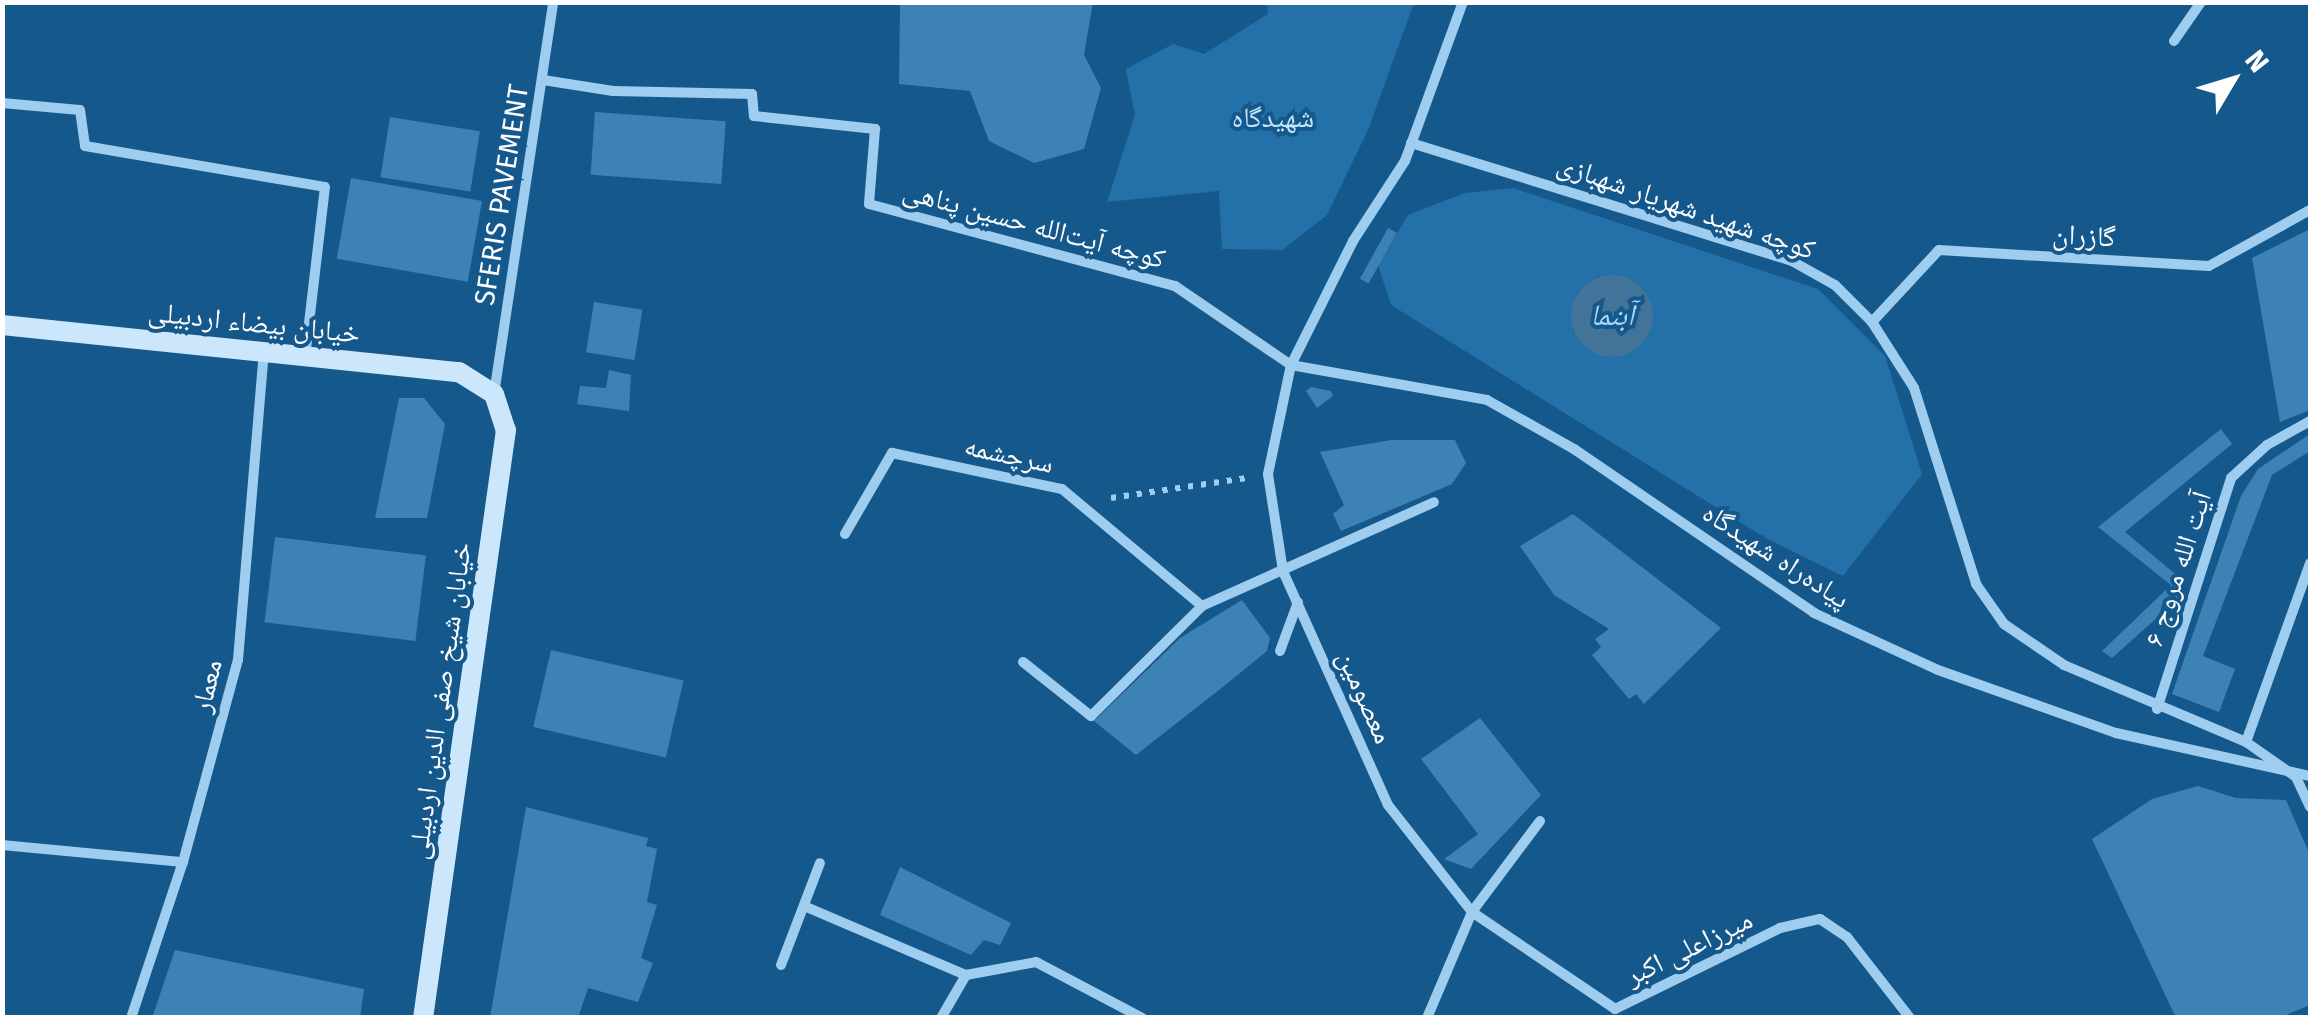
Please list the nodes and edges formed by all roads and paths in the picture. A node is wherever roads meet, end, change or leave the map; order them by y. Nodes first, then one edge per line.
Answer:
1 (554, 2) edge
2 (1463, 2) edge
3 (2201, 2) edge
4 (2174, 40) dead end
5 (543, 80) junction
6 (2, 103) edge
7 (1411, 143) junction
8 (2310, 210) edge
9 (1872, 322) junction
10 (2, 326) edge
11 (264, 353) junction
12 (305, 356) junction
13 (1291, 365) junction
14 (494, 394) junction
15 (2310, 421) edge
16 (1268, 474) junction
17 (1062, 489) junction
18 (1434, 502) dead end
19 (845, 534) dead end
20 (2310, 563) edge
21 (1283, 572) junction
22 (1298, 602) junction
23 (1202, 606) junction
24 (1280, 651) dead end
25 (1023, 662) dead end
26 (2156, 709) junction
27 (2246, 742) junction
28 (2310, 776) edge
29 (2296, 777) junction
30 (2310, 806) edge
31 (1540, 821) dead end
32 (2, 845) edge
33 (184, 862) junction
34 (820, 864) dead end
35 (804, 906) junction
36 (1472, 912) junction
37 (781, 965) dead end
38 (966, 975) junction
39 (1619, 1014) edge
40 (130, 1018) edge
41 (424, 1018) edge
42 (941, 1018) edge
43 (1142, 1018) edge
44 (1427, 1018) edge
45 (1910, 1018) edge

1 - 5 street, SFERIS PAVEMENT
2 - 7 street, معصومین
3 - 4 street
5 - 13 street, کوچه آیت‌الله حسین پناهی
5 - 14 street, SFERIS PAVEMENT
6 - 12 street
7 - 9 street, کوچه شهید شهریار شهبازی
7 - 13 street, معصومین
8 - 9 street, گازران
9 - 26 street, کوچه شهید شهریار شهبازی
10 - 11 main road, خیابان بیضاء اردبیلی
11 - 12 main road, خیابان بیضاء اردبیلی
11 - 33 street, معمار
12 - 14 main road, خیابان بیضاء اردبیلی
13 - 16 street, معصومین
13 - 29 street, پیاده‌راه شهیدگاه
14 - 41 main road, خیابان شیخ صفی الدین اردبیلی
15 - 26 street, آیت الله مروج ۶
16 - 17 path
16 - 21 street, معصومین
17 - 19 street, سرچشمه
17 - 23 street, سرچشمه
18 - 21 street
20 - 27 street
21 - 22 street, معصومین
21 - 23 street
22 - 24 street
22 - 36 street, معصومین
23 - 25 street
26 - 27 street, کوچه شهید شهریار شهبازی
27 - 29 street, کوچه شهید شهریار شهبازی
28 - 29 street, پیاده‌راه شهیدگاه
29 - 30 street
31 - 36 street
32 - 33 street
33 - 40 street, معمار
34 - 35 street
35 - 37 street
35 - 38 street
36 - 39 street, میرزاعلی اکبر
36 - 44 street
38 - 42 street
38 - 43 street
39 - 45 street, میرزاعلی اکبر

